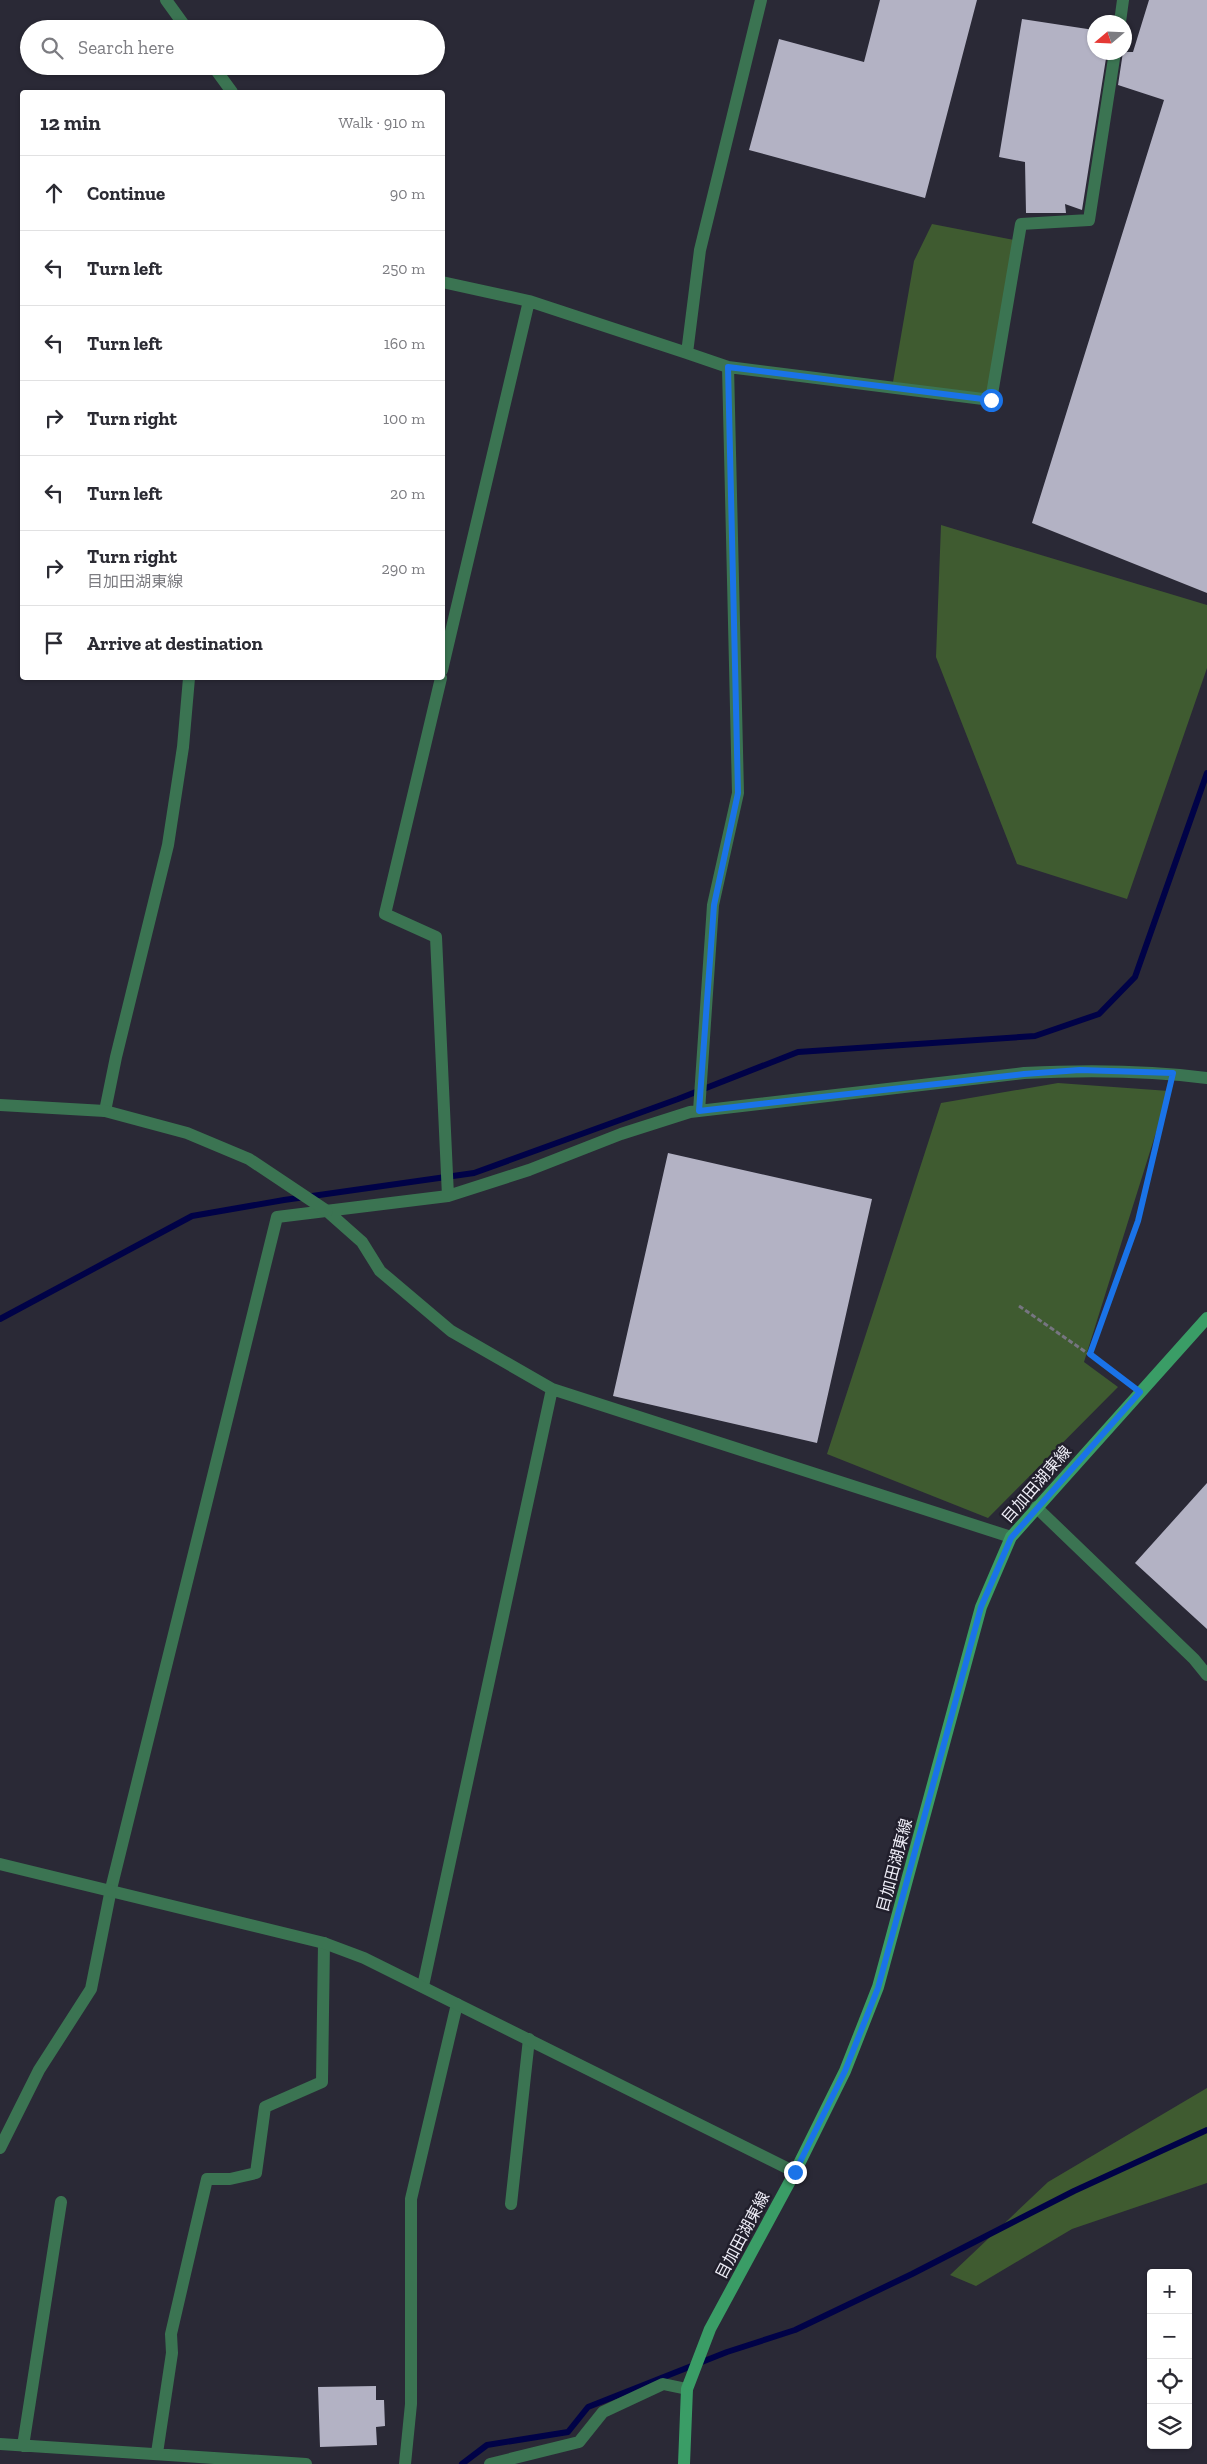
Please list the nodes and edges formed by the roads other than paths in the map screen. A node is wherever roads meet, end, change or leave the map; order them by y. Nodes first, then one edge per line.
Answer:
1 (166, 0) edge
2 (761, 0) edge
3 (1123, 0) edge
4 (1121, 15) edge
5 (180, 20) edge
6 (1114, 60) edge
7 (219, 75) edge
8 (227, 90) edge
9 (445, 283) edge
10 (529, 301) junction
11 (687, 352) junction
12 (728, 367) junction
13 (445, 657) edge
14 (189, 680) edge
15 (441, 680) edge
16 (1207, 1078) edge
17 (0, 1106) edge
18 (105, 1111) junction
19 (699, 1111) junction
20 (448, 1196) junction
21 (327, 1211) junction
22 (1207, 1318) edge
23 (552, 1389) junction
24 (1036, 1507) junction
25 (1011, 1538) junction
26 (1207, 1676) edge
27 (0, 1864) edge
28 (111, 1889) junction
29 (324, 1943) junction
30 (423, 1986) junction
31 (457, 2004) junction
32 (529, 2039) junction
33 (0, 2148) edge
34 (795, 2172) junction
35 (61, 2202) dead end
36 (511, 2204) dead end
37 (687, 2389) junction
38 (0, 2444) edge
39 (23, 2446) junction
40 (157, 2453) junction
41 (306, 2464) edge
42 (405, 2464) edge
43 (490, 2464) edge
44 (684, 2464) edge

1 - 5 street
2 - 11 street
3 - 4 street
6 - 12 street
7 - 8 street
9 - 10 street
10 - 11 street
10 - 13 street
11 - 12 street
12 - 19 street
14 - 18 street
15 - 20 street
16 - 19 street
17 - 18 street
18 - 21 street
19 - 20 street
20 - 21 street
21 - 23 street
21 - 28 street
22 - 24 main road, 目加田湖東線
23 - 25 street
23 - 30 street
24 - 25 main road, 目加田湖東線
24 - 26 street
25 - 34 main road, 目加田湖東線
27 - 28 street
28 - 29 street
28 - 33 street
29 - 30 street
29 - 40 street
30 - 31 street
31 - 32 street
31 - 42 street
32 - 34 street
32 - 36 street
34 - 37 main road, 目加田湖東線
35 - 39 street
37 - 43 street
37 - 44 main road, 目加田湖東線
38 - 39 street
39 - 40 street
40 - 41 street

